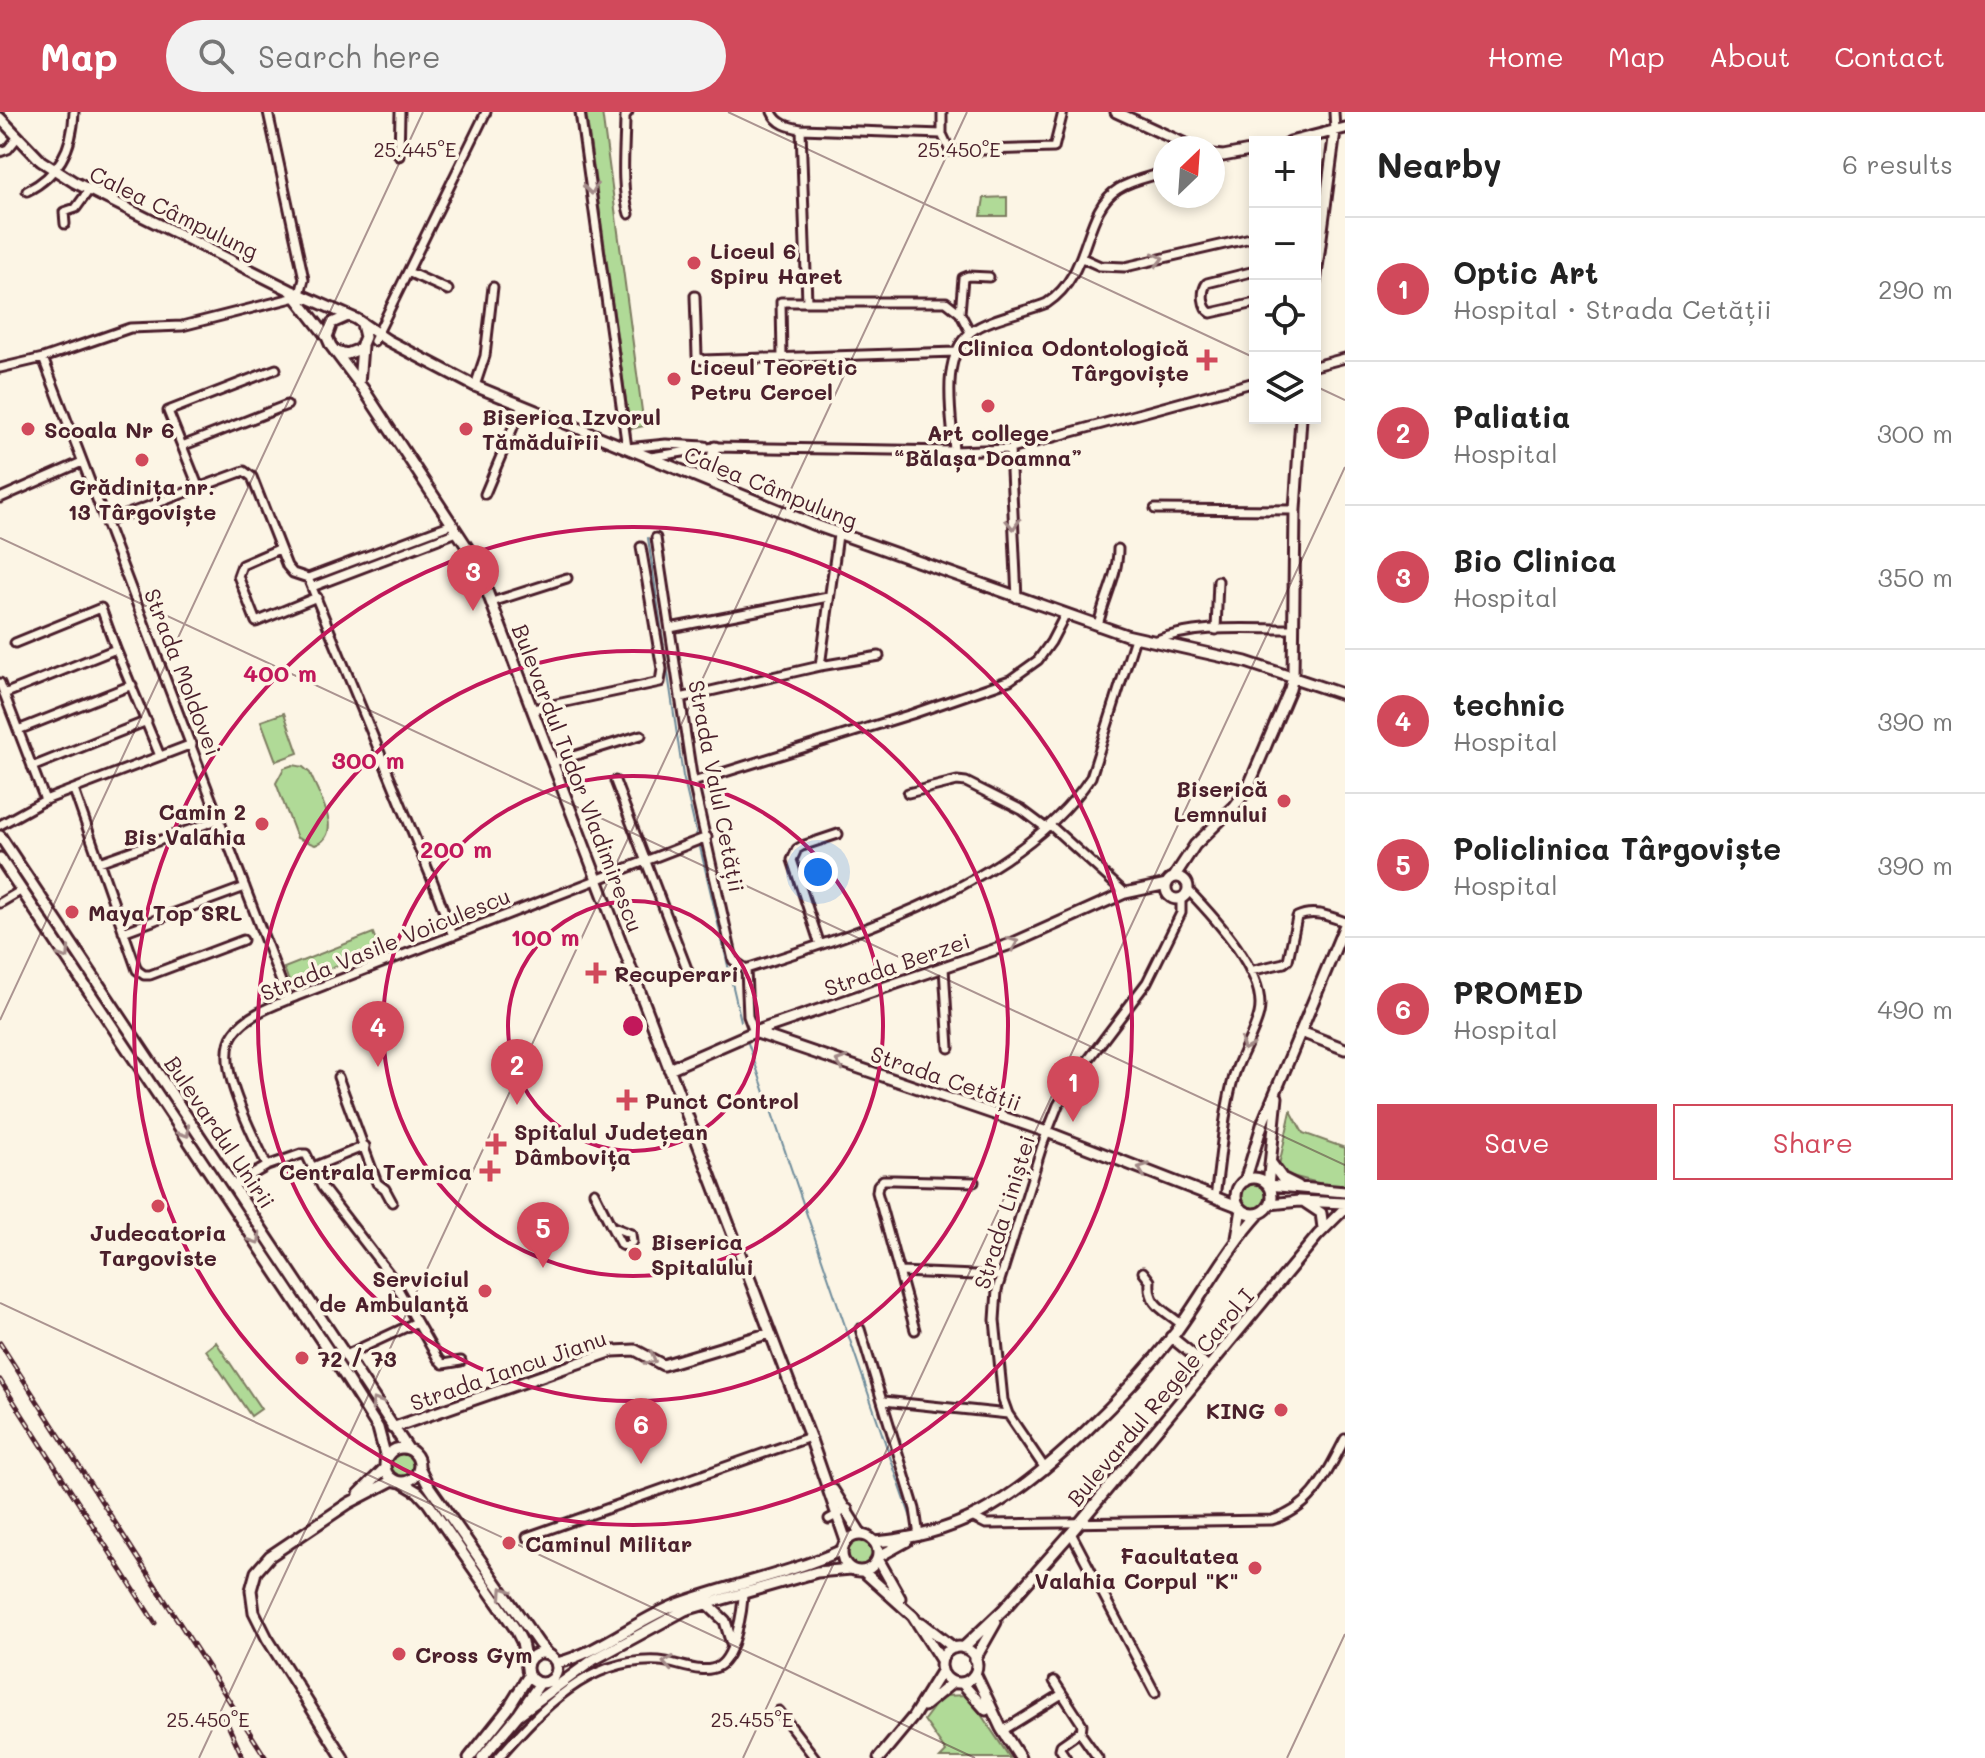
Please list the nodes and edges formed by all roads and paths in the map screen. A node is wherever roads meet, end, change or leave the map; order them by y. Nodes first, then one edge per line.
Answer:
1 (74, 112) edge
2 (268, 112) edge
3 (400, 112) edge
4 (486, 112) edge
5 (580, 112) edge
6 (628, 112) edge
7 (772, 112) edge
8 (942, 112) edge
9 (1063, 112) edge
10 (1116, 112) edge
11 (1334, 112) edge
12 (0, 118) edge
13 (801, 129) junction
14 (1340, 130) edge
15 (942, 134) junction
16 (1168, 136) edge
17 (1315, 136) edge
18 (17, 138) junction
19 (1249, 151) edge
20 (0, 152) edge
21 (1225, 154) edge
22 (399, 156) dead end
23 (55, 171) junction
24 (1153, 176) edge
25 (89, 190) junction
26 (27, 191) dead end
27 (629, 214) dead end
28 (65, 224) dead end
29 (1249, 238) edge
30 (1082, 258) junction
31 (408, 272) junction
32 (1249, 272) edge
33 (989, 277) dead end
34 (1315, 280) edge
35 (493, 287) dead end
36 (448, 290) dead end
37 (296, 294) junction
38 (695, 296) dead end
39 (807, 302) junction
40 (1249, 304) edge
41 (960, 313) junction
42 (348, 316) junction
43 (970, 332) junction
44 (327, 337) junction
45 (370, 341) junction
46 (336, 351) junction
47 (956, 352) junction
48 (43, 358) junction
49 (782, 358) junction
50 (1345, 358) edge
51 (1321, 364) edge
52 (0, 368) edge
53 (276, 369) dead end
54 (359, 384) junction
55 (1249, 384) edge
56 (475, 386) junction
57 (287, 405) dead end
58 (522, 406) junction
59 (1301, 424) edge
60 (182, 446) junction
61 (715, 447) junction
62 (627, 448) junction
63 (1010, 449) junction
64 (954, 451) junction
65 (649, 457) junction
66 (82, 462) junction
67 (714, 484) junction
68 (198, 486) junction
69 (485, 494) dead end
70 (0, 498) edge
71 (1155, 509) dead end
72 (1295, 510) junction
73 (106, 522) junction
74 (455, 528) junction
75 (838, 535) junction
76 (656, 538) dead end
77 (641, 547) dead end
78 (279, 549) junction
79 (1118, 549) dead end
80 (567, 578) dead end
81 (1218, 581) dead end
82 (310, 582) junction
83 (317, 597) junction
84 (828, 597) junction
85 (1017, 598) junction
86 (492, 602) junction
87 (1065, 615) junction
88 (1098, 626) junction
89 (670, 628) junction
90 (1293, 629) junction
91 (1216, 630) junction
92 (1135, 638) junction
93 (1152, 642) junction
94 (15, 643) dead end
95 (116, 649) junction
96 (879, 656) dead end
97 (820, 666) junction
98 (1293, 676) junction
99 (0, 683) edge
100 (132, 685) junction
101 (4, 694) junction
102 (1345, 695) edge
103 (680, 698) junction
104 (533, 709) junction
105 (147, 721) junction
106 (18, 730) junction
107 (641, 735) dead end
108 (192, 744) junction
109 (160, 756) junction
110 (554, 762) junction
111 (32, 767) junction
112 (615, 781) dead end
113 (693, 782) junction
114 (74, 790) junction
115 (908, 793) dead end
116 (45, 800) junction
117 (220, 819) junction
118 (0, 825) edge
119 (1048, 827) junction
120 (838, 834) dead end
121 (0, 836) edge
122 (707, 837) junction
123 (1188, 857) junction
124 (0, 858) edge
125 (646, 861) junction
126 (99, 862) junction
127 (597, 880) junction
128 (1170, 880) junction
129 (32, 883) junction
130 (245, 887) junction
131 (22, 890) junction
132 (1131, 892) junction
133 (1185, 892) junction
134 (1169, 895) junction
135 (0, 903) edge
136 (1345, 923) edge
137 (123, 932) junction
138 (453, 936) junction
139 (243, 940) dead end
140 (820, 945) junction
141 (944, 968) junction
142 (746, 969) junction
143 (1250, 971) junction
144 (689, 974) dead end
145 (288, 1000) junction
146 (754, 1032) junction
147 (1301, 1032) junction
148 (949, 1048) dead end
149 (1345, 1049) edge
150 (669, 1069) junction
151 (338, 1077) dead end
152 (1278, 1091) junction
153 (1047, 1132) junction
154 (365, 1146) junction
155 (1271, 1163) junction
156 (267, 1166) junction
157 (313, 1167) junction
158 (1245, 1181) junction
159 (974, 1182) dead end
160 (234, 1185) junction
161 (1268, 1185) junction
162 (1311, 1190) junction
163 (225, 1192) junction
164 (594, 1192) dead end
165 (1237, 1192) junction
166 (1345, 1192) edge
167 (1215, 1197) junction
168 (1299, 1201) junction
169 (392, 1202) dead end
170 (1270, 1204) junction
171 (1345, 1205) edge
172 (1241, 1208) junction
173 (1260, 1213) junction
174 (611, 1226) dead end
175 (1323, 1228) junction
176 (1237, 1238) junction
177 (899, 1272) junction
178 (1143, 1272) dead end
179 (1001, 1276) junction
180 (296, 1280) junction
181 (286, 1287) junction
182 (417, 1322) junction
183 (1181, 1324) junction
184 (860, 1329) dead end
185 (915, 1330) dead end
186 (770, 1333) junction
187 (1171, 1337) junction
188 (346, 1355) junction
189 (461, 1361) dead end
190 (336, 1362) junction
191 (1208, 1367) junction
192 (884, 1401) junction
193 (1008, 1414) junction
194 (392, 1428) junction
195 (810, 1437) junction
196 (1345, 1439) edge
197 (408, 1449) junction
198 (385, 1463) junction
199 (419, 1467) junction
200 (1044, 1467) junction
201 (398, 1482) junction
202 (352, 1501) junction
203 (840, 1513) junction
204 (972, 1517) junction
205 (1078, 1525) junction
206 (1071, 1533) junction
207 (861, 1534) junction
208 (918, 1536) junction
209 (527, 1537) dead end
210 (875, 1542) junction
211 (844, 1545) junction
212 (825, 1558) junction
213 (878, 1558) junction
214 (851, 1569) junction
215 (829, 1570) junction
216 (863, 1571) junction
217 (743, 1592) junction
218 (706, 1603) junction
219 (1004, 1609) junction
220 (909, 1612) junction
221 (732, 1644) junction
222 (958, 1648) junction
223 (553, 1659) junction
224 (975, 1659) junction
225 (593, 1660) junction
226 (942, 1665) junction
227 (528, 1672) junction
228 (975, 1673) junction
229 (556, 1676) junction
230 (1054, 1681) dead end
231 (958, 1682) junction
232 (540, 1683) junction
233 (1155, 1693) dead end
234 (1062, 1694) junction
235 (779, 1711) dead end
236 (518, 1715) junction
237 (913, 1717) junction
238 (1002, 1730) junction
239 (1081, 1731) junction
240 (343, 1758) edge
241 (469, 1758) edge
242 (482, 1758) edge
243 (498, 1758) edge
244 (815, 1758) edge
245 (879, 1758) edge
246 (1020, 1758) edge
247 (1066, 1758) edge
248 (1098, 1758) edge

1 - 23 street
2 - 37 street
3 - 22 street
4 - 31 street
5 -> 62 street
6 - 27 street
7 - 13 street
8 - 15 street
9 - 15 street
10 - 16 main road
11 - 14 street
12 - 18 main road, Calea Câmpulung
13 - 15 street
13 - 39 street
14 - 17 main road
14 - 34 main road
18 - 20 street
18 - 23 main road, Calea Câmpulung
19 - 21 main road
23 - 25 main road, Calea Câmpulung
23 - 26 street
24 - 30 street
25 - 28 street
25 - 37 main road, Calea Câmpulung
30 -> 29 street
30 - 43 street
31 - 36 street
31 - 45 street
32 - 40 street
33 - 41 street
35 - 56 street
37 - 42 main road, Calea Câmpulung
37 - 44 main road
37 - 48 street
38 - 49 street
39 - 41 street
39 - 49 street
41 - 43 street
42 - 44 main road
42 - 45 main road, Calea Câmpulung
43 - 47 street
44 - 46 main road
45 - 46 main road
45 - 54 main road
45 - 56 main road, Calea Câmpulung
46 - 54 main road, Bulevardul Tudor Vladimirescu
47 - 49 street
47 - 64 street
48 - 52 street
48 - 66 street, Strada Moldovei
50 - 51 street
53 - 60 street
54 - 74 main road, Bulevardul Tudor Vladimirescu
55 - 63 street
56 - 58 main road, Calea Câmpulung
57 - 60 street
58 - 62 main road, Calea Câmpulung
58 - 69 street
59 - 72 main road
60 - 68 street
61 - 62 street
61 - 64 street
61 - 65 street
61 - 67 main road
62 - 65 main road, Calea Câmpulung
63 - 64 street
63 -> 85 street
65 - 67 main road, Calea Câmpulung
66 - 70 street
66 - 73 street, Strada Moldovei
67 - 75 main road, Calea Câmpulung
68 - 73 street
68 - 78 street
71 - 72 street
72 - 90 main road
73 - 108 street, Strada Moldovei
74 - 82 street
74 - 86 main road, Bulevardul Tudor Vladimirescu
75 - 84 street
75 - 85 main road, Calea Câmpulung
76 - 89 street, Strada Valul Cetății
77 - 104 street, Strada Valul Cetății
78 - 82 street
78 - 83 street
79 - 88 street
80 - 86 street
81 - 91 street
82 - 83 street
83 - 138 street
84 - 89 street
84 - 97 street
85 - 87 main road, Calea Câmpulung
86 - 104 main road, Bulevardul Tudor Vladimirescu
87 - 88 main road, Calea Câmpulung
87 - 113 street
88 - 92 main road, Calea Câmpulung
89 - 103 street, Strada Valul Cetății
90 - 91 street, Calea Câmpulung
90 - 98 main road
91 - 93 street, Calea Câmpulung
92 - 93 main road, Calea Câmpulung
92 - 119 street
93 - 98 main road, Calea Câmpulung
94 - 95 street
95 - 100 street
95 - 101 street
96 - 97 street
97 - 103 street
98 - 102 main road, Calea Câmpulung
98 - 123 main road
99 - 101 street
100 - 105 street
100 - 106 street
101 - 106 street
103 - 113 street, Strada Valul Cetății
104 - 110 main road, Bulevardul Tudor Vladimirescu
105 - 109 street
105 - 111 street
106 - 111 street
107 - 110 street
108 - 109 street
108 - 117 street, Strada Moldovei
109 - 114 street
110 - 127 main road, Bulevardul Tudor Vladimirescu
111 - 116 street
112 - 125 street
113 - 122 street, Strada Valul Cetății
114 - 116 street
114 - 126 street
115 - 119 street
116 - 118 street
117 - 126 street
117 - 130 street, Strada Moldovei
119 - 132 street
119 - 140 street
120 - 140 street
121 - 129 main road, Bulevardul Unirii
122 - 125 street, Strada Vasile Voiculescu
122 - 142 street, Strada Valul Cetății
123 - 128 main road
123 - 133 main road
124 - 131 main road, Bulevardul Unirii
125 - 127 street, Strada Vasile Voiculescu
125 - 144 street
126 - 137 street
127 - 138 street, Strada Vasile Voiculescu
127 - 150 main road, Bulevardul Tudor Vladimirescu
128 - 132 main road, Strada Berzei
128 - 133 main road
128 - 134 main road
129 - 131 main road
129 - 160 main road, Bulevardul Unirii
130 - 137 street
130 - 145 street, Strada Moldovei
131 - 135 street
131 -> 163 main road, Bulevardul Unirii
132 - 134 main road, Strada Berzei
141 -> 132 main road, Strada Berzei
133 - 134 main road, Strada Berzei
133 - 143 street
133 - 153 street, Strada Liniștei
136 - 143 street
136 - 147 main road
137 - 139 street
138 - 145 street, Strada Vasile Voiculescu
140 - 142 street
141 - 146 main road, Strada Berzei
141 - 148 street
142 - 146 street, Strada Valul Cetății
143 -> 167 street
145 - 156 street, Strada Vasile Voiculescu
146 - 150 main road, Strada Berzei
153 -> 146 main road, Strada Cetății
147 - 149 main road
147 - 152 main road
150 - 186 main road, Bulevardul Tudor Vladimirescu
151 - 154 street
152 - 155 main road
152 - 158 main road
167 -> 153 main road, Strada Cetății
153 - 179 street, Strada Liniștei
154 - 157 street
154 - 169 street
155 - 161 main road
155 - 162 main road
156 - 157 street
156 - 160 street
157 - 182 street
158 - 161 main road
158 - 165 main road
159 - 177 street
160 - 163 main road
160 - 180 main road, Bulevardul Unirii
161 - 162 main road
161 - 170 main road
162 - 166 main road
163 -> 181 main road, Bulevardul Unirii
164 - 174 street
165 - 167 main road
165 - 172 main road
167 - 172 main road, Strada Cetății
168 - 170 main road
168 - 171 main road
168 - 175 main road
170 - 173 main road
171 - 175 main road, Bulevardul Regele Carol I
172 - 173 main road
172 - 176 main road
173 - 176 main road
175 - 191 main road, Bulevardul Regele Carol I
176 - 183 main road
177 - 179 street
177 - 185 street
178 - 183 street
179 - 193 street, Strada Liniștei
180 - 181 main road
180 - 188 main road, Bulevardul Unirii
181 - 190 main road, Bulevardul Unirii
182 - 188 street
182 - 189 street
183 - 187 main road
184 - 192 street
194 -> 186 main road, Strada Iancu Jianu
186 - 195 main road, Bulevardul Tudor Vladimirescu
187 - 191 main road
187 - 200 main road
188 - 190 main road
194 -> 188 main road, Bulevardul Unirii
190 - 198 main road, Bulevardul Unirii
191 - 205 main road, Bulevardul Regele Carol I
192 - 193 street
192 - 208 street
193 - 200 street, Strada Liniștei
194 - 197 main road, Bulevardul Unirii
195 - 203 main road, Bulevardul Tudor Vladimirescu
195 - 209 street
196 - 205 street
197 - 198 main road
197 - 199 main road
198 - 201 main road
198 - 202 main road
199 - 201 main road
223 -> 199 main road
200 - 204 main road
201 - 202 main road
201 - 227 main road
202 - 240 main road
203 - 207 main road, Bulevardul Tudor Vladimirescu
203 - 211 main road, Bulevardul Tudor Vladimirescu
204 - 205 street
204 - 208 main road
205 - 206 main road, Bulevardul Regele Carol I
206 - 219 main road, Bulevardul Regele Carol I
206 - 233 street
207 - 210 main road
207 - 211 main road
208 - 210 main road
208 - 213 main road
210 - 213 main road
211 - 212 main road
211 - 214 main road
212 - 215 street
212 - 223 main road
213 - 216 main road
213 - 220 main road
214 - 215 main road
214 - 216 main road
215 - 217 main road
216 - 220 main road
217 - 218 main road
217 - 221 street
218 - 221 main road
218 - 225 main road
219 - 222 main road, Bulevardul Regele Carol I
219 - 224 main road, Bulevardul Regele Carol I
220 - 222 main road
220 - 226 main road
221 -> 243 street
222 - 224 main road
222 - 226 main road
223 - 227 main road
223 - 229 main road
224 - 228 main road
225 - 229 main road
225 - 236 main road
226 - 231 main road
226 - 237 main road
227 - 232 main road
227 - 241 main road
228 - 231 main road
228 - 238 main road
229 - 232 main road
230 - 234 street
231 - 237 main road
231 - 238 main road
232 - 236 main road
234 - 238 street
234 - 239 street
235 - 244 street
236 - 242 main road
237 - 245 main road
238 - 246 main road
239 - 247 street
239 - 248 street

